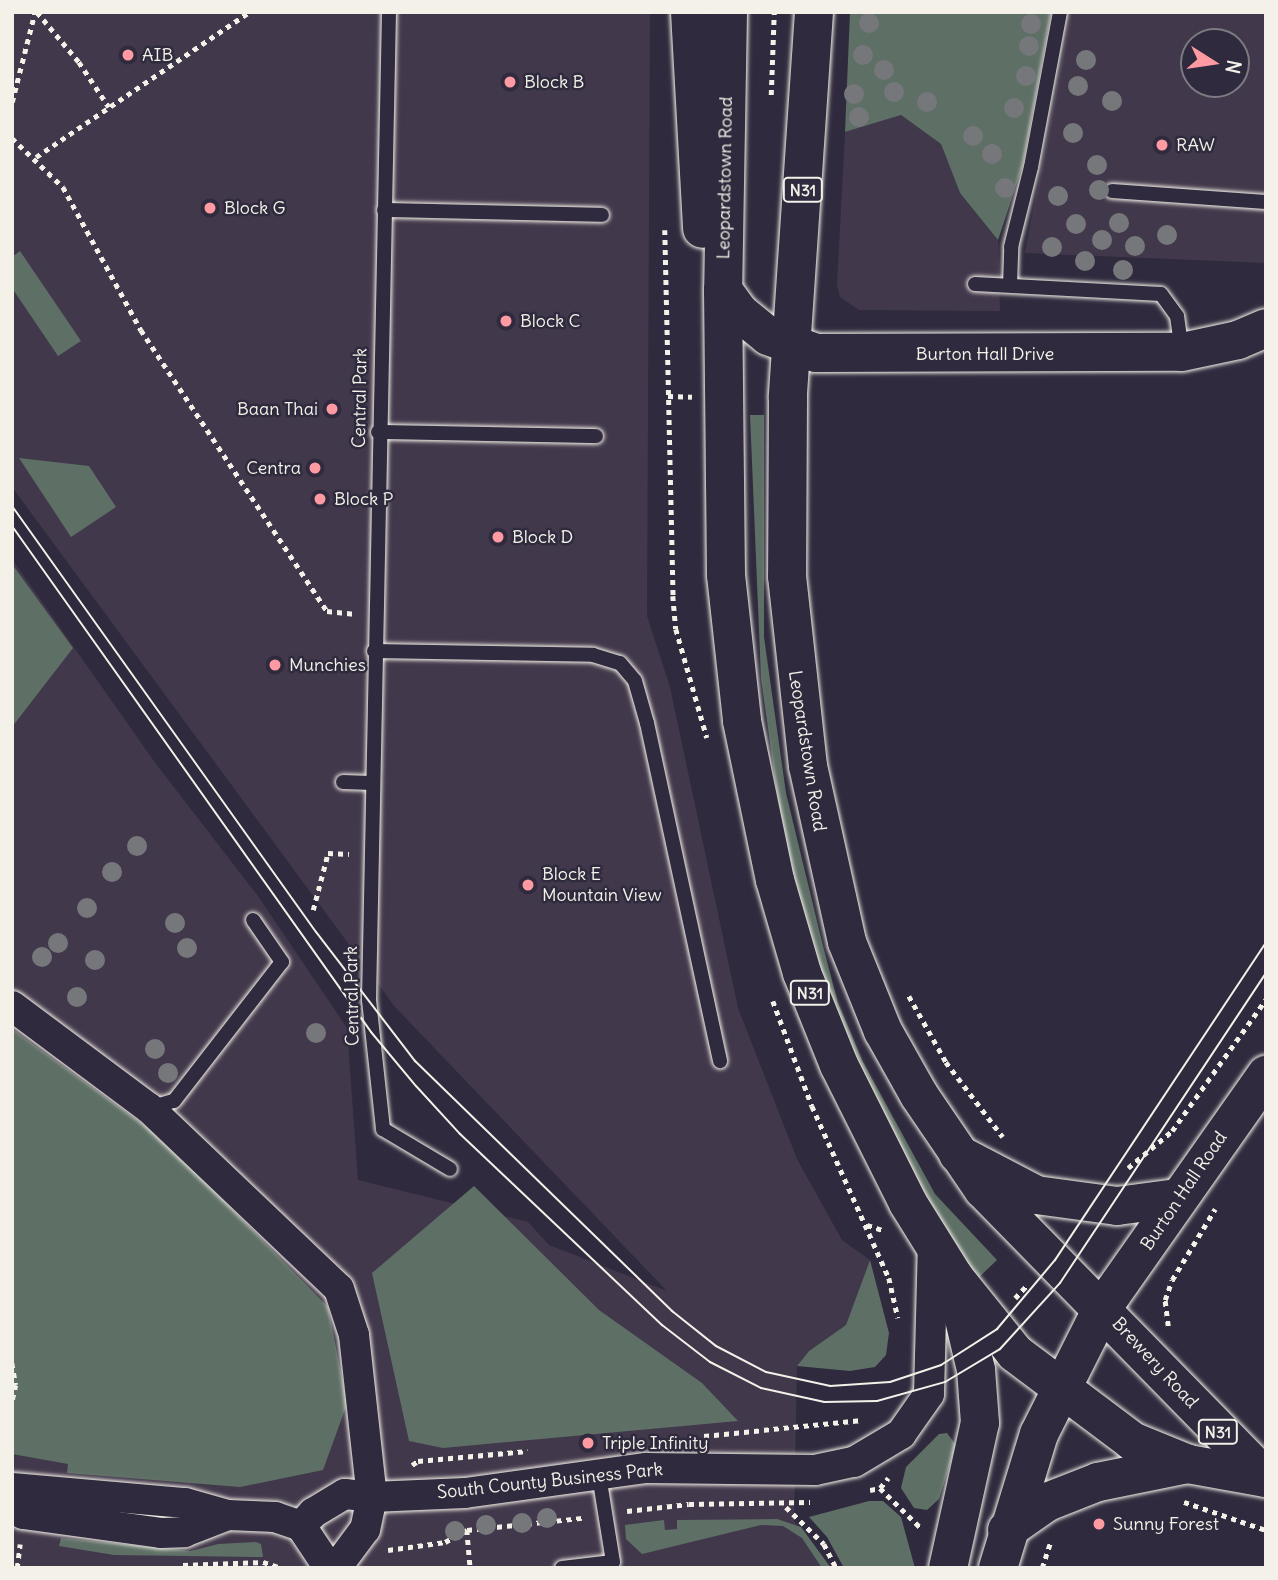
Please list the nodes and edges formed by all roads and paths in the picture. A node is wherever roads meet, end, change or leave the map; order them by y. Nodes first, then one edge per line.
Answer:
1 (36, 12) edge
2 (249, 12) edge
3 (690, 12) edge
4 (728, 12) edge
5 (814, 12) edge
6 (1060, 12) edge
7 (388, 13) edge
8 (12, 102) edge
9 (109, 107) junction
10 (12, 138) edge
11 (36, 157) junction
12 (1112, 191) dead end
13 (1266, 202) edge
14 (384, 210) junction
15 (602, 215) dead end
16 (975, 284) dead end
17 (1010, 285) junction
18 (723, 290) junction
19 (1266, 328) edge
20 (793, 349) junction
21 (1182, 352) junction
22 (379, 432) junction
23 (596, 436) dead end
24 (374, 615) junction
25 (374, 651) junction
26 (342, 782) dead end
27 (371, 783) junction
28 (371, 854) junction
29 (313, 910) dead end
30 (253, 920) dead end
31 (905, 986) dead end
32 (1266, 999) edge
33 (12, 1006) edge
34 (720, 1060) dead end
35 (1266, 1075) edge
36 (149, 1108) junction
37 (1006, 1140) dead end
38 (958, 1154) junction
39 (1137, 1164) dead end
40 (450, 1169) dead end
41 (1178, 1198) junction
42 (1214, 1216) dead end
43 (866, 1224) dead end
44 (943, 1262) junction
45 (1027, 1285) dead end
46 (1011, 1303) dead end
47 (1103, 1307) junction
48 (900, 1328) dead end
49 (1169, 1329) dead end
50 (12, 1363) edge
51 (1059, 1391) junction
52 (12, 1402) edge
53 (873, 1418) dead end
54 (700, 1436) dead end
55 (1188, 1464) junction
56 (599, 1476) junction
57 (1266, 1478) edge
58 (12, 1488) edge
59 (880, 1488) dead end
60 (372, 1497) junction
61 (1172, 1499) dead end
62 (786, 1506) dead end
63 (12, 1507) edge
64 (228, 1515) junction
65 (582, 1518) dead end
66 (301, 1526) junction
67 (467, 1530) junction
68 (1007, 1530) junction
69 (1266, 1530) edge
70 (926, 1533) dead end
71 (20, 1544) dead end
72 (377, 1555) dead end
73 (470, 1565) dead end
74 (17, 1568) edge
75 (329, 1568) edge
76 (336, 1568) edge
77 (562, 1568) edge
78 (836, 1568) edge
79 (948, 1568) edge
80 (998, 1568) edge

1 - 8 path
1 - 9 path
2 - 9 path
3 - 18 main road
4 - 18 main road, Leopardstown Road / N31
5 - 20 main road, Leopardstown Road / N31
6 - 17 lane
7 - 14 lane, Central Park
9 - 11 path
10 - 11 path
11 - 24 path
12 - 13 lane
14 - 15 lane
14 - 22 lane, Central Park
16 - 17 lane
17 - 21 lane
18 - 20 main road, Burton Hall Drive
18 - 44 main road, Leopardstown Road / N31
19 - 21 main road, Burton Hall Drive
20 - 21 main road, Burton Hall Drive
20 - 38 main road, Leopardstown Road / N31
22 - 23 lane
22 - 24 lane, Central Park
24 - 25 lane, Central Park
25 - 27 lane, Central Park
25 - 34 lane
26 - 27 lane
27 - 28 lane, Central Park
28 - 29 path
28 - 40 lane, Central Park
30 - 36 lane
31 - 37 path
32 - 39 path
33 - 36 street
35 - 41 main road, Burton Hall Road
36 - 60 street
38 - 41 main road
38 - 47 main road, Leopardstown Road / N31
41 - 47 main road, Burton Hall Road
42 - 49 path
43 - 48 path
44 - 51 main road, Leopardstown Road / N31
44 - 56 street, South County Business Park
44 - 79 main road
45 - 46 path
47 - 51 main road
47 - 57 main road, Brewery Road / N31
50 - 52 path
51 - 55 main road, Brewery Road / N31
51 - 68 main road
53 - 54 path
55 - 57 main road, Brewery Road / N31
55 - 68 main road
56 - 60 street, South County Business Park
56 - 77 lane
58 - 64 street
59 - 70 path
60 - 66 street, South County Business Park
60 - 76 street
61 - 69 path
62 - 78 path
63 - 64 street
64 - 66 street
65 - 67 path
66 - 75 street
67 - 72 path
67 - 73 path
68 - 80 main road
71 - 74 path

